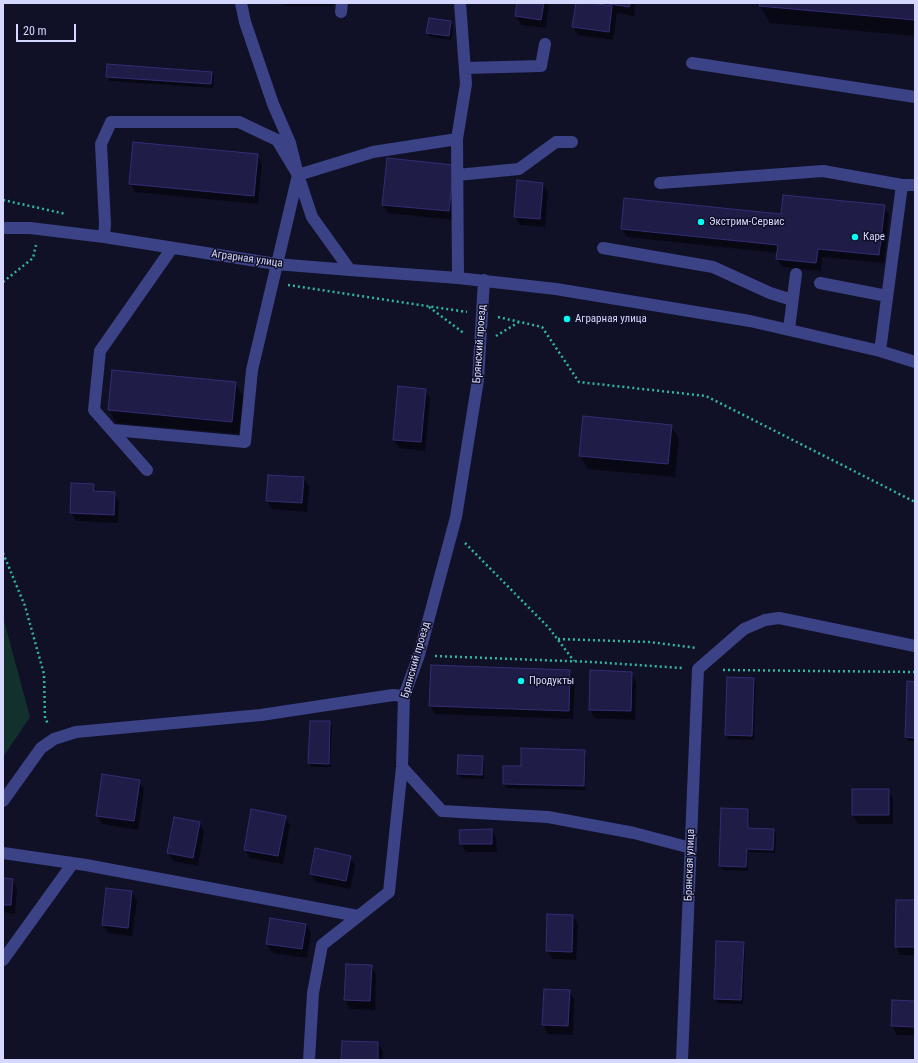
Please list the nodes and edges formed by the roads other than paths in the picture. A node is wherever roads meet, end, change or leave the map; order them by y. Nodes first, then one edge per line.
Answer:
1 (241, 3) edge
2 (460, 3) edge
3 (545, 44) dead end
4 (692, 63) dead end
5 (465, 68) junction
6 (915, 97) edge
7 (457, 139) junction
8 (572, 142) dead end
9 (298, 174) junction
10 (457, 174) junction
11 (660, 183) dead end
12 (902, 185) junction
13 (915, 185) edge
14 (3, 228) edge
15 (104, 237) junction
16 (172, 248) junction
17 (603, 248) dead end
18 (276, 264) junction
19 (350, 270) junction
20 (796, 274) dead end
21 (458, 278) junction
22 (484, 280) junction
23 (820, 283) dead end
24 (887, 296) junction
25 (792, 300) junction
26 (789, 329) junction
27 (880, 351) junction
28 (915, 362) edge
29 (113, 430) junction
30 (147, 470) dead end
31 (915, 646) edge
32 (404, 696) junction
33 (402, 767) junction
34 (3, 801) edge
35 (691, 848) junction
36 (3, 853) edge
37 (73, 863) junction
38 (358, 916) junction
39 (3, 960) edge
40 (309, 1060) edge
41 (682, 1060) edge

1 - 9 street
2 - 5 street
3 - 5 street
4 - 6 street
5 - 7 street
7 - 9 street
7 - 10 street
8 - 10 street
9 - 15 street
9 - 18 street
9 - 19 street
10 - 21 street
11 - 12 street
12 - 13 street
12 - 24 street
14 - 15 street, Аграрная улица
15 - 16 street, Аграрная улица
16 - 18 street, Аграрная улица
16 - 29 street
17 - 25 street
18 - 19 street, Аграрная улица
18 - 29 street
19 - 21 street, Аграрная улица
20 - 25 street
21 - 22 street, Аграрная улица
22 - 26 street, Аграрная улица
22 - 32 street, Брянский проезд
23 - 24 street
24 - 27 street
25 - 26 street
26 - 27 street, Аграрная улица
27 - 28 street, Аграрная улица
29 - 30 street
31 - 35 street, Брянская улица
32 - 33 street, Брянский проезд
32 - 34 street
33 - 35 street
33 - 38 street, Брянский проезд
35 - 41 street, Брянская улица
36 - 37 street
37 - 38 street
37 - 39 street
38 - 40 street, Брянский проезд

